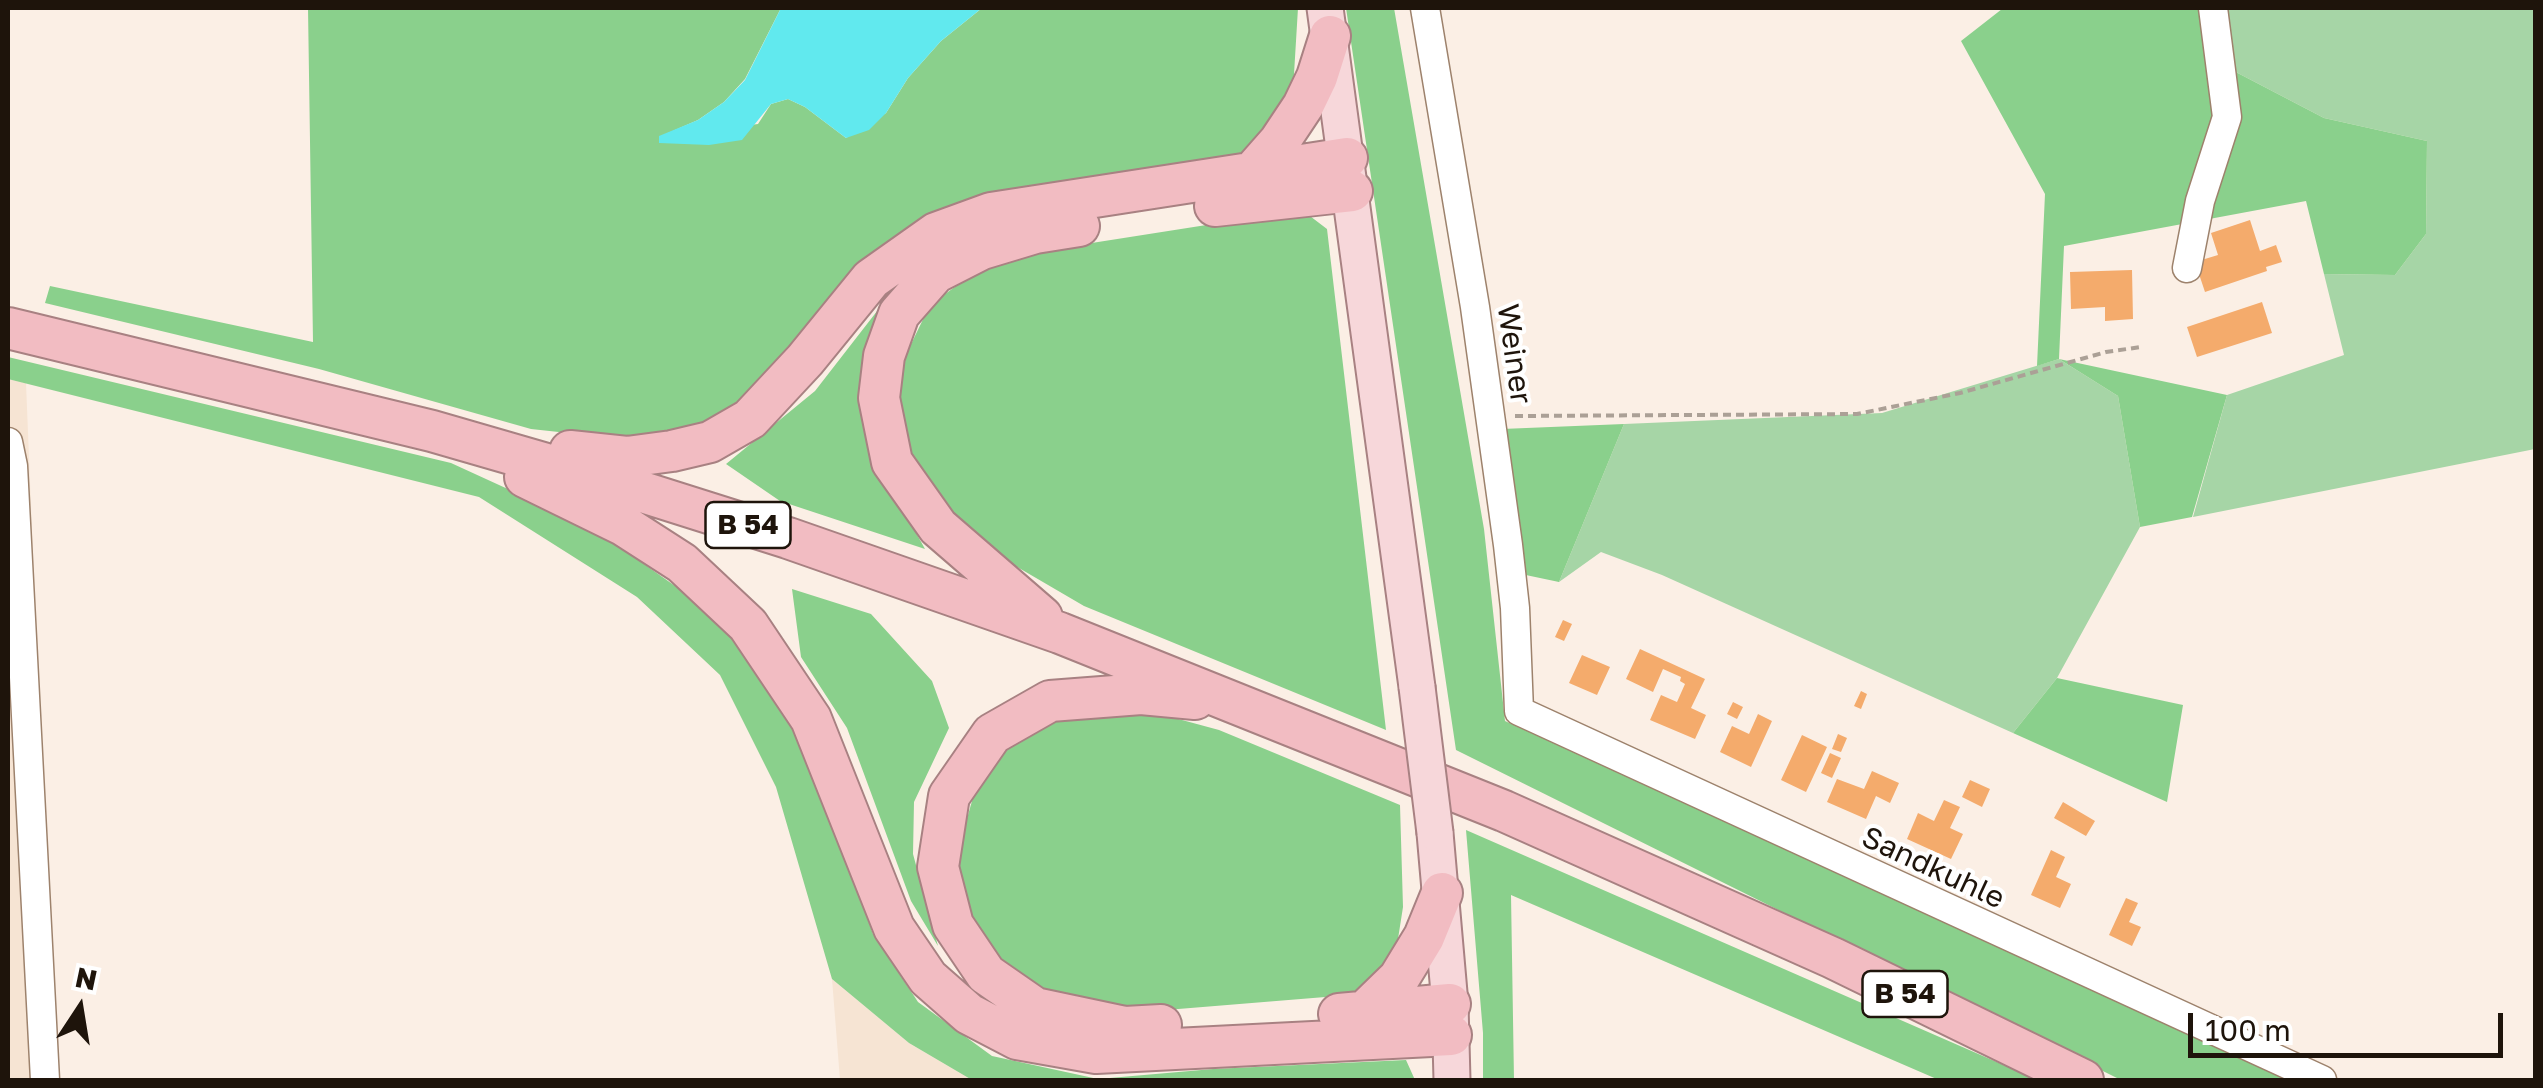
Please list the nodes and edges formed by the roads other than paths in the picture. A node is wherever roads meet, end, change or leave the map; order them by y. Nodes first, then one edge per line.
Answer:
1 (1424, 8) edge
2 (2214, 8) edge
3 (1327, 22) edge
4 (1250, 174) junction
5 (1349, 174) junction
6 (2187, 268) dead end
7 (8, 328) edge
8 (432, 431) junction
9 (8, 442) edge
10 (1060, 633) junction
11 (1240, 703) junction
12 (1519, 711) joint
13 (18, 764) edge
14 (1442, 893) junction
15 (1362, 1013) junction
16 (1450, 1020) junction
17 (44, 1080) edge
18 (1452, 1080) edge
19 (2083, 1080) edge
20 (2322, 1080) edge

1 - 12 street, Weiner
2 - 6 street
3 - 4 highway
3 - 5 main road
4 - 5 highway
4 - 8 highway
5 - 10 highway
5 - 14 main road, bridge
7 - 8 highway, B 54
8 - 10 highway, B 54
8 - 16 highway
9 - 13 street
10 - 11 highway, B 54
11 - 15 highway
11 - 19 highway, B 54
12 - 20 street, Sandkuhle
13 - 17 street
14 - 15 highway
14 - 16 main road
15 - 16 highway
16 - 18 main road

